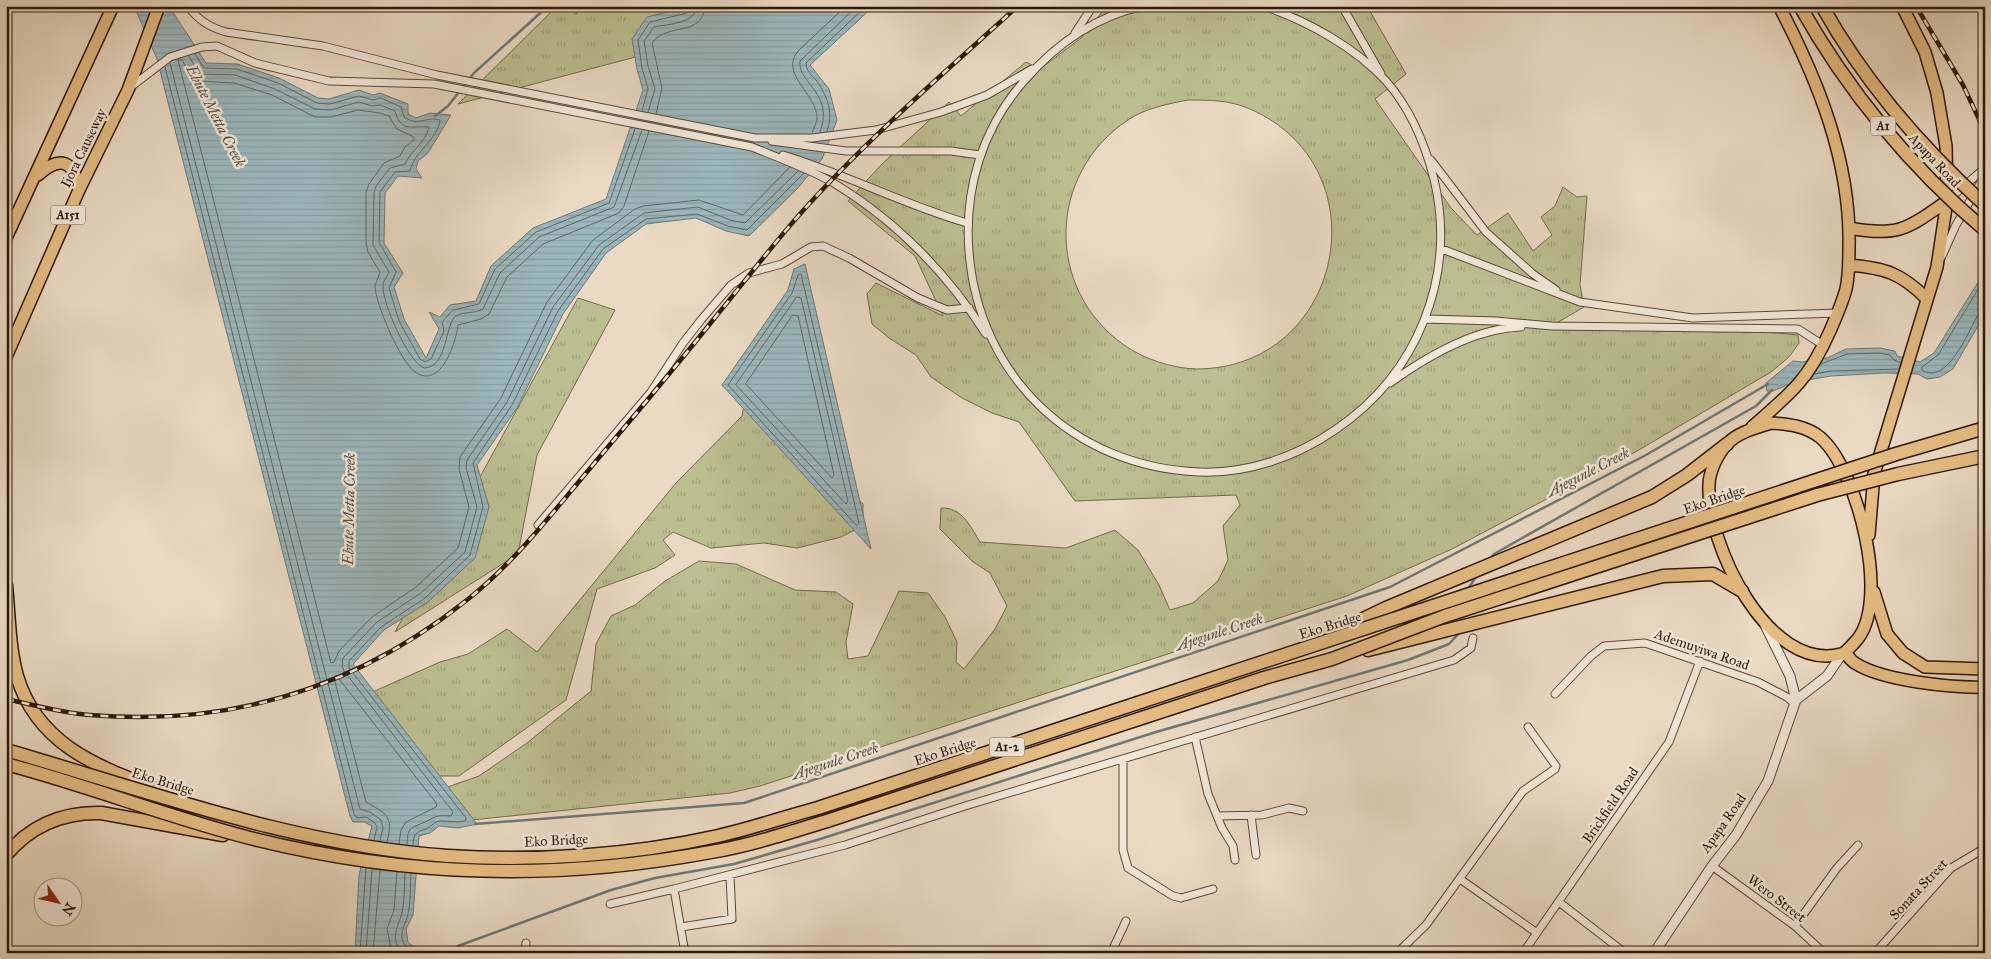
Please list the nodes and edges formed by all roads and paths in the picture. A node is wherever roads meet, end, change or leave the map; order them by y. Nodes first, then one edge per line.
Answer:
1 (113, 6) edge
2 (159, 6) edge
3 (188, 6) edge
4 (1094, 6) edge
5 (1144, 6) edge
6 (1264, 6) edge
7 (1342, 6) edge
8 (1780, 6) edge
9 (1800, 6) edge
10 (1822, 6) edge
11 (1902, 6) edge
12 (1074, 34) junction
13 (1036, 67) junction
14 (1384, 79) junction
15 (128, 90) junction
16 (755, 138) junction
17 (752, 148) junction
18 (980, 155) junction
19 (1428, 156) junction
20 (1985, 168) edge
21 (1985, 175) edge
22 (35, 178) junction
23 (79, 190) junction
24 (1947, 200) junction
25 (1985, 205) edge
26 (967, 223) junction
27 (9, 227) edge
28 (1850, 228) junction
29 (1985, 230) edge
30 (6, 238) edge
31 (1442, 249) junction
32 (1849, 265) junction
33 (1937, 267) junction
34 (1565, 296) junction
35 (1927, 299) junction
36 (969, 308) junction
37 (1838, 313) junction
38 (1741, 317) junction
39 (1426, 318) junction
40 (1552, 326) junction
41 (1740, 330) junction
42 (992, 343) junction
43 (1823, 345) junction
44 (6, 358) edge
45 (1386, 386) junction
46 (1985, 428) edge
47 (1748, 430) junction
48 (1727, 444) junction
49 (1985, 456) edge
50 (538, 525) dead end
51 (1867, 552) junction
52 (1871, 584) junction
53 (6, 585) edge
54 (1742, 591) junction
55 (1764, 624) junction
56 (1473, 638) dead end
57 (1299, 650) junction
58 (1843, 653) junction
59 (1332, 659) junction
60 (1700, 660) junction
61 (1985, 670) edge
62 (1985, 687) edge
63 (1555, 694) dead end
64 (1795, 702) junction
65 (1528, 727) dead end
66 (1195, 737) junction
67 (6, 750) edge
68 (1123, 759) junction
69 (6, 764) edge
70 (211, 811) junction
71 (1303, 811) dead end
72 (1251, 815) junction
73 (1218, 816) junction
74 (254, 839) junction
75 (1858, 845) dead end
76 (1985, 851) edge
77 (6, 855) edge
78 (1256, 855) dead end
79 (1235, 860) dead end
80 (1712, 866) junction
81 (730, 874) junction
82 (1460, 879) junction
83 (674, 889) junction
84 (1213, 889) dead end
85 (1559, 902) junction
86 (610, 904) dead end
87 (1126, 921) dead end
88 (1795, 926) junction
89 (681, 928) junction
90 (1537, 933) junction
91 (526, 943) dead end
92 (525, 953) edge
93 (685, 953) edge
94 (1111, 953) edge
95 (1397, 953) edge
96 (1523, 953) edge
97 (1625, 953) edge
98 (1654, 953) edge
99 (1824, 953) edge
100 (1875, 953) edge

1 - 22 main road
2 - 15 main road, Ijora Causeway / A151
3 - 16 street
4 - 12 street
5 - 12 street
6 - 14 street
7 - 14 street
8 - 28 main road
9 - 29 highway, Apapa Road / A1, bridge
10 - 25 highway, Apapa Road / A1, bridge
11 - 24 main road
12 - 13 street
13 - 16 street
13 - 18 street
14 - 19 street
15 - 17 street
15 - 23 main road, Ijora Causeway / A151
16 - 18 street
17 - 26 street
17 - 36 street
18 - 26 street
19 - 31 street
19 - 34 street
20 - 24 street
21 - 33 street
22 - 23 main road
22 - 27 main road
23 - 44 main road, Ijora Causeway / A151
24 - 28 main road
24 - 33 main road
26 - 42 street
27 - 30 main road
28 - 32 main road
31 - 34 street
31 - 39 street
32 - 35 main road
32 - 37 main road
33 - 35 main road
34 - 38 street
35 - 51 main road
36 - 42 street
36 - 50 street
37 - 38 street
37 - 43 main road
38 - 41 street
39 - 40 street
39 - 45 street
40 - 41 street
40 - 45 street
41 - 43 street
42 - 45 street
43 - 47 main road
46 - 57 highway, Eko Bridge / A1-2, bridge
47 - 48 main road
47 - 51 main road
48 - 54 main road
48 - 57 highway, bridge
49 - 59 highway, Eko Bridge / A1-2, bridge
51 - 52 main road
52 - 58 main road
52 - 61 main road
53 - 70 highway, bridge
54 - 55 main road
54 - 59 highway, bridge
55 - 58 main road
55 - 64 street
56 - 66 street
57 - 70 highway, Eko Bridge / A1-2, bridge
58 - 62 main road
58 - 64 street
59 - 74 highway, Eko Bridge / A1-2, bridge
60 - 63 street, Ademuyiwa Road
60 - 64 street, Ademuyiwa Road
60 - 85 street, Brickfield Road
64 - 80 street, Apapa Road
65 - 82 street
66 - 68 street
66 - 73 street
67 - 70 highway, Eko Bridge / A1-2, bridge
68 - 81 street
68 - 84 street
69 - 74 highway, Eko Bridge / A1-2, bridge
71 - 72 street
72 - 73 street
72 - 78 street
73 - 79 street
74 - 77 highway, bridge
75 - 88 street
76 - 100 street, Sonata Street
80 - 88 street, Wero Street
80 - 98 street, Apapa Road
81 - 83 street
81 - 89 street
82 - 90 street
82 - 95 street
83 - 86 street
83 - 89 street
85 - 90 street, Brickfield Road
85 - 97 street
87 - 94 street
88 - 99 street, Wero Street
89 - 93 street
90 - 96 street, Brickfield Road
91 - 92 street

